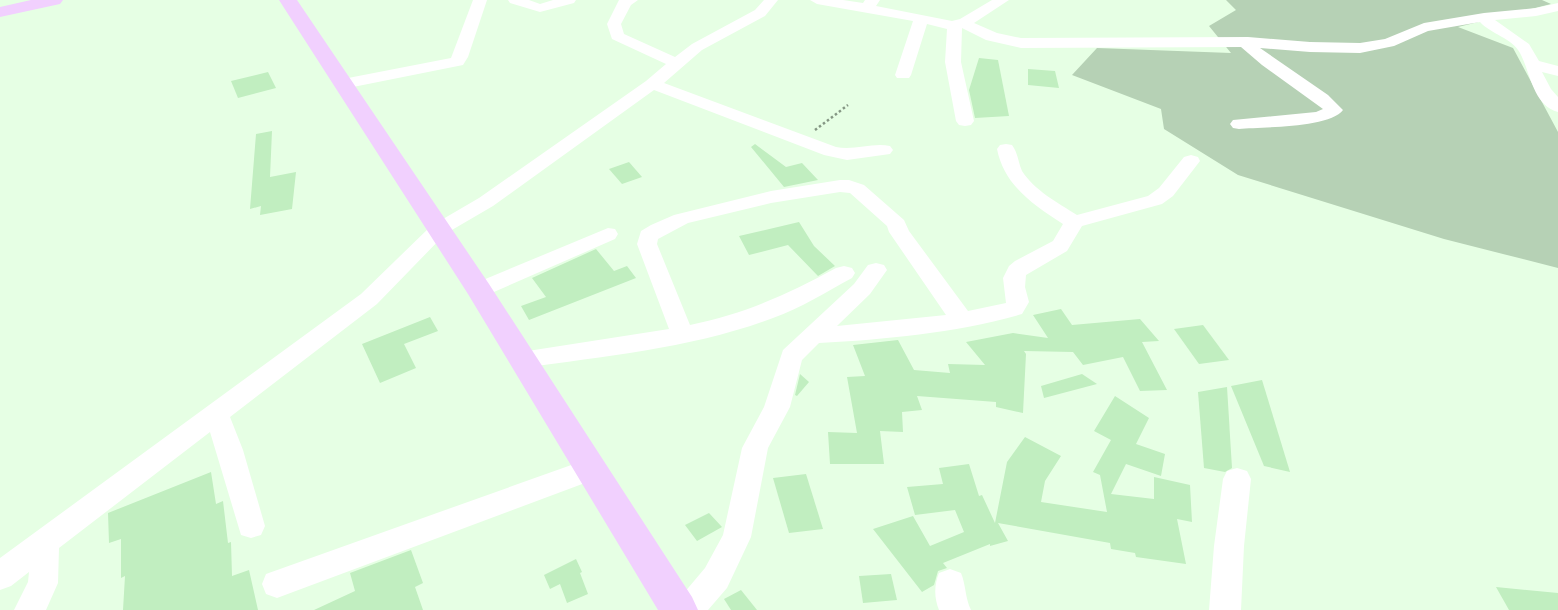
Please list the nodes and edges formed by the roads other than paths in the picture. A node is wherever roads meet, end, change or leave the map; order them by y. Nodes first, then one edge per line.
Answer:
1 (54, 0) edge
2 (288, 0) edge
3 (480, 0) edge
4 (515, 0) edge
5 (569, 0) edge
6 (631, 0) edge
7 (771, 0) edge
8 (817, 0) edge
9 (1002, 0) edge
10 (870, 4) edge
11 (1558, 7) edge
12 (0, 12) edge
13 (1484, 17) junction
14 (921, 18) junction
15 (958, 24) junction
16 (1246, 42) junction
17 (676, 63) junction
18 (1533, 64) junction
19 (1558, 71) edge
20 (903, 75) dead end
21 (343, 84) junction
22 (652, 84) junction
23 (1558, 107) edge
24 (965, 121) dead end
25 (1239, 124) dead end
26 (884, 150) dead end
27 (1006, 150) dead end
28 (1191, 161) dead end
29 (1074, 222) junction
30 (438, 230) junction
31 (608, 234) dead end
32 (876, 270) dead end
33 (844, 273) dead end
34 (479, 290) junction
35 (962, 320) junction
36 (683, 335) junction
37 (814, 335) junction
38 (523, 359) junction
39 (216, 414) junction
40 (591, 469) junction
41 (1238, 480) dead end
42 (251, 526) dead end
43 (45, 541) junction
44 (0, 576) edge
45 (277, 584) dead end
46 (30, 610) edge
47 (680, 610) edge
48 (689, 610) edge
49 (1225, 610) edge

1 - 12 main road
2 - 21 main road
3 - 21 street
4 - 5 street
6 - 17 street
7 - 17 street
8 - 10 street
9 - 15 street
10 - 14 street
11 - 13 street
13 - 16 street
13 - 18 street
14 - 15 street
14 - 20 street
15 - 16 street
15 - 24 street
16 - 25 street
17 - 22 street
18 - 19 street
18 - 23 street
21 - 30 main road
22 - 26 street
22 - 30 street
27 - 29 street
28 - 29 street
29 - 35 street
30 - 34 main road
30 - 39 street
31 - 34 street
32 - 37 street
33 - 36 street
34 - 38 main road
35 - 36 street
35 - 37 street
36 - 38 street
37 - 48 street
38 - 40 main road
39 - 42 street
39 - 43 street
40 - 45 street
40 - 47 main road
41 - 49 street
43 - 44 street
43 - 46 street

